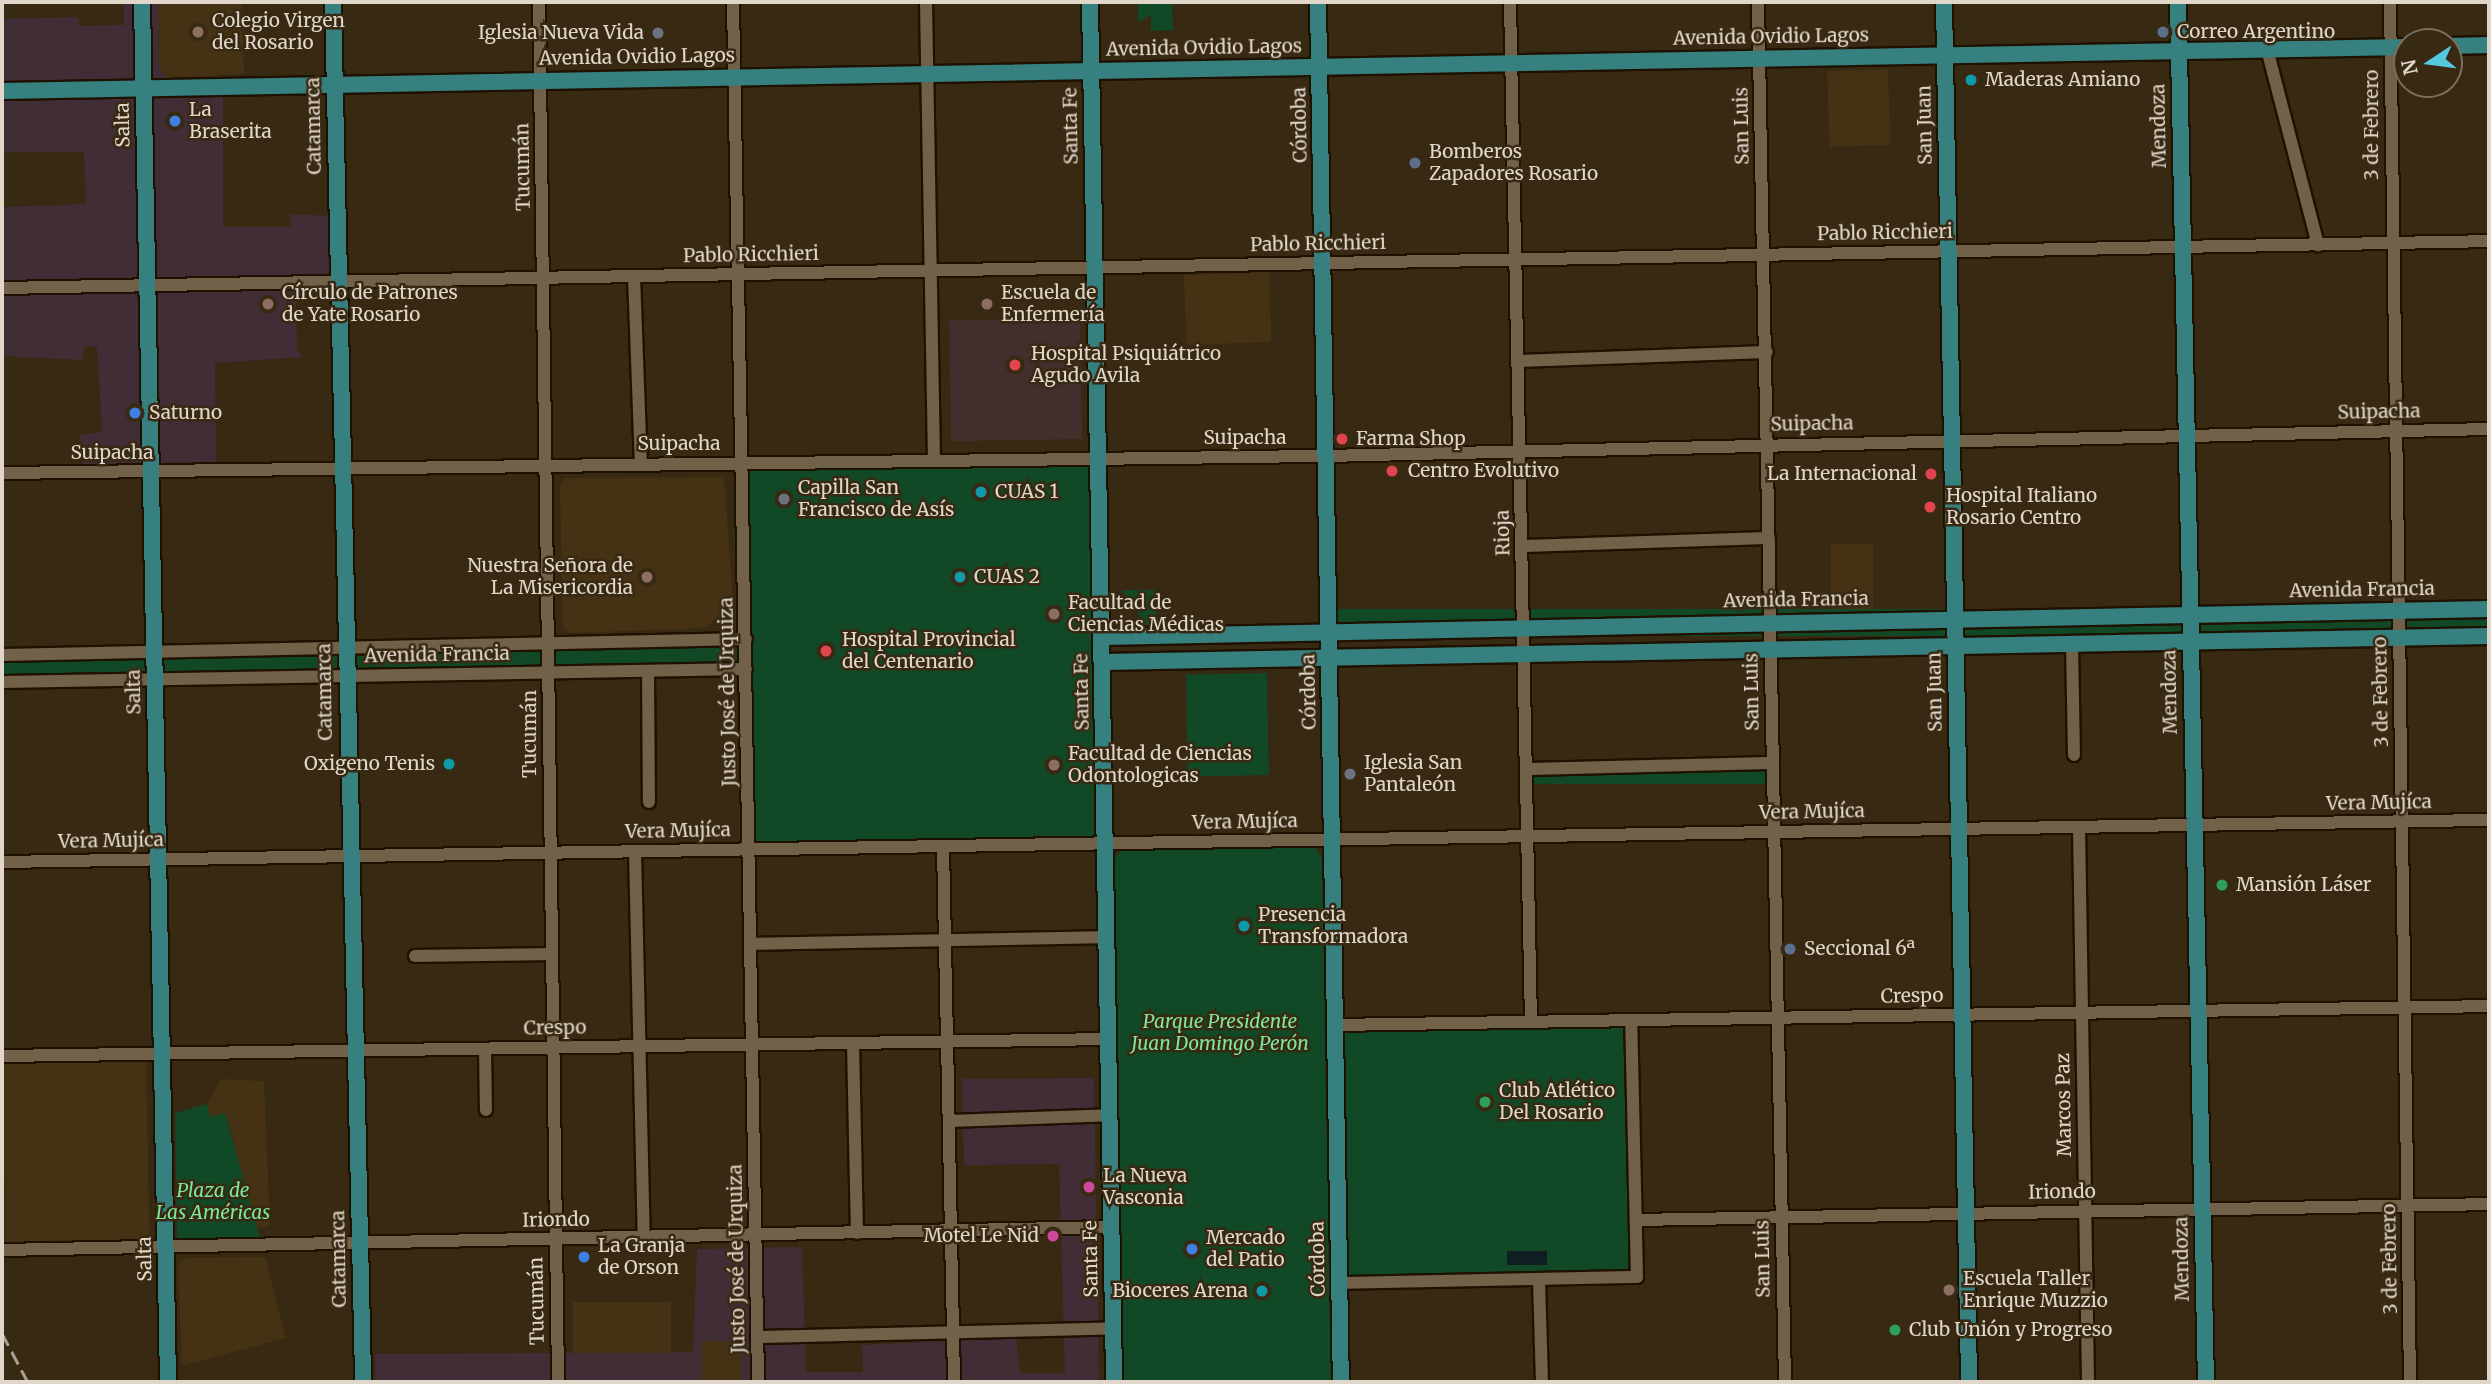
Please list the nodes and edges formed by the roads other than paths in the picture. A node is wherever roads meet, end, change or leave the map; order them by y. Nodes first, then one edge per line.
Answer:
1 (142, 2) edge
2 (333, 2) edge
3 (539, 2) edge
4 (733, 2) edge
5 (926, 2) edge
6 (1090, 2) edge
7 (1318, 2) edge
8 (1510, 2) edge
9 (1758, 2) edge
10 (1944, 2) edge
11 (2178, 2) edge
12 (2390, 2) edge
13 (2395, 28) edge
14 (2489, 45) edge
15 (2463, 46) edge
16 (2393, 47) edge
17 (2267, 49) junction
18 (2179, 51) junction
19 (1945, 55) junction
20 (1760, 59) junction
21 (1511, 63) junction
22 (1320, 67) junction
23 (1091, 71) junction
24 (927, 74) junction
25 (735, 77) junction
26 (541, 79) junction
27 (334, 84) junction
28 (143, 89) junction
29 (2, 91) edge
30 (2397, 98) edge
31 (2489, 241) edge
32 (2391, 243) junction
33 (2318, 245) junction
34 (2183, 247) junction
35 (1948, 251) junction
36 (1764, 255) junction
37 (1516, 260) junction
38 (1323, 264) junction
39 (1096, 268) junction
40 (930, 271) junction
41 (738, 274) junction
42 (634, 276) junction
43 (543, 278) junction
44 (338, 282) junction
45 (147, 285) junction
46 (2, 288) edge
47 (1767, 352) junction
48 (1518, 361) junction
49 (2489, 429) edge
50 (2395, 431) junction
51 (2186, 435) junction
52 (1952, 441) junction
53 (1769, 443) junction
54 (1520, 451) junction
55 (1326, 456) junction
56 (1101, 458) junction
57 (934, 461) junction
58 (547, 464) junction
59 (640, 464) junction
60 (742, 464) junction
61 (342, 468) junction
62 (150, 472) junction
63 (2, 473) edge
64 (1769, 538) junction
65 (1522, 546) junction
66 (2489, 609) edge
67 (2398, 611) junction
68 (2190, 614) junction
69 (1955, 619) junction
70 (1770, 622) junction
71 (1524, 625) junction
72 (1329, 632) junction
73 (2489, 636) edge
74 (1102, 637) junction
75 (2399, 638) junction
76 (746, 639) junction
77 (2190, 641) junction
78 (550, 643) junction
79 (2072, 643) junction
80 (1955, 645) junction
81 (345, 648) junction
82 (1770, 649) junction
83 (1525, 651) junction
84 (154, 652) junction
85 (2, 655) edge
86 (1329, 657) junction
87 (1103, 662) junction
88 (746, 669) junction
89 (648, 671) junction
90 (550, 673) junction
91 (345, 678) junction
92 (2, 682) edge
93 (155, 682) junction
94 (2074, 755) dead end
95 (1772, 763) junction
96 (1526, 769) junction
97 (649, 802) dead end
98 (2489, 820) edge
99 (2403, 821) junction
100 (2194, 825) junction
101 (2079, 827) junction
102 (1959, 829) junction
103 (1775, 832) junction
104 (1528, 838) junction
105 (1332, 840) junction
106 (1105, 844) junction
107 (943, 846) junction
108 (750, 849) junction
109 (635, 851) junction
110 (549, 853) junction
111 (349, 856) junction
112 (158, 859) junction
113 (2, 862) edge
114 (1107, 937) junction
115 (945, 940) junction
116 (751, 944) junction
117 (551, 954) junction
118 (415, 956) dead end
119 (2489, 1006) edge
120 (2405, 1007) junction
121 (2198, 1010) junction
122 (2081, 1012) junction
123 (1961, 1014) junction
124 (1778, 1018) junction
125 (1531, 1021) junction
126 (1631, 1022) junction
127 (1335, 1025) junction
128 (1108, 1039) junction
129 (947, 1041) junction
130 (853, 1043) junction
131 (753, 1044) junction
132 (639, 1046) junction
133 (552, 1047) junction
134 (485, 1048) junction
135 (356, 1051) junction
136 (162, 1054) junction
137 (2, 1056) edge
138 (486, 1110) dead end
139 (1110, 1115) junction
140 (949, 1121) junction
141 (2489, 1204) edge
142 (2408, 1205) junction
143 (2202, 1209) junction
144 (2085, 1211) junction
145 (1965, 1213) junction
146 (1782, 1216) junction
147 (1636, 1220) junction
148 (1112, 1227) junction
149 (951, 1231) junction
150 (857, 1233) junction
151 (756, 1235) junction
152 (645, 1237) junction
153 (556, 1239) junction
154 (360, 1243) junction
155 (165, 1248) junction
156 (2, 1250) edge
157 (1539, 1281) junction
158 (1339, 1283) junction
159 (1113, 1328) junction
160 (953, 1332) junction
161 (757, 1337) junction
162 (168, 1382) edge
163 (363, 1382) edge
164 (558, 1382) edge
165 (758, 1382) edge
166 (954, 1382) edge
167 (1114, 1382) edge
168 (1341, 1382) edge
169 (1542, 1382) edge
170 (1785, 1382) edge
171 (1969, 1382) edge
172 (2088, 1382) edge
173 (2206, 1382) edge
174 (2410, 1382) edge

1 - 28 main road, Salta
2 - 27 main road, Catamarca
3 - 26 street, Tucumán
4 - 25 street, Justo José de Urquiza
5 - 24 street
6 - 23 main road, Santa Fe
7 - 22 main road, Córdoba
8 - 21 street, Rioja
9 - 20 street, San Luis
10 - 19 main road, San Juan
11 - 18 main road, Mendoza
12 - 13 street, 3 de Febrero
14 - 15 main road
16 - 17 main road, Avenida Ovidio Lagos
17 - 18 main road, Avenida Ovidio Lagos
17 - 33 street
18 - 19 main road, Avenida Ovidio Lagos
18 - 34 main road, Mendoza
19 - 20 main road, Avenida Ovidio Lagos
19 - 35 main road, San Juan
20 - 21 main road, Avenida Ovidio Lagos
20 - 36 street, San Luis
21 - 22 main road, Avenida Ovidio Lagos
21 - 37 street, Rioja
22 - 23 main road, Avenida Ovidio Lagos
22 - 38 main road, Córdoba
23 - 24 main road, Avenida Ovidio Lagos
23 - 39 main road, Santa Fe
24 - 25 main road, Avenida Ovidio Lagos
24 - 40 street
25 - 26 main road, Avenida Ovidio Lagos
25 - 41 street, Justo José de Urquiza
26 - 27 main road, Avenida Ovidio Lagos
26 - 43 street, Tucumán
27 - 28 main road, Avenida Ovidio Lagos
27 - 44 main road, Catamarca
28 - 29 main road, Avenida Ovidio Lagos
28 - 45 main road, Salta
30 - 32 street, 3 de Febrero
31 - 32 street, Pablo Ricchieri
32 - 33 street, Pablo Ricchieri
32 - 50 street, 3 de Febrero
33 - 34 street, Pablo Ricchieri
34 - 35 street, Pablo Ricchieri
34 - 51 main road, Mendoza
35 - 36 street, Pablo Ricchieri
35 - 52 main road, San Juan
36 - 37 street, Pablo Ricchieri
36 - 47 street, San Luis
37 - 38 street, Pablo Ricchieri
37 - 48 street, Rioja
38 - 39 street, Pablo Ricchieri
38 - 55 main road, Córdoba
39 - 40 street, Pablo Ricchieri
39 - 56 main road, Santa Fe
40 - 41 street, Pablo Ricchieri
40 - 57 street
41 - 42 street, Pablo Ricchieri
41 - 60 street, Justo José de Urquiza
42 - 43 street, Pablo Ricchieri
42 - 59 street
43 - 44 street, Pablo Ricchieri
43 - 58 street, Tucumán
44 - 45 street, Pablo Ricchieri
44 - 61 main road, Catamarca
45 - 46 street, Pablo Ricchieri
45 - 62 main road, Salta
47 - 48 street
47 - 53 street, San Luis
48 - 54 street, Rioja
49 - 50 street, Suipacha
50 - 51 street, Suipacha
50 - 67 street, 3 de Febrero
51 - 52 street, Suipacha
51 - 68 main road, Mendoza
52 - 53 street, Suipacha
52 - 69 main road, San Juan
53 - 54 street, Suipacha
53 - 64 street, San Luis
54 - 55 street, Suipacha
54 - 65 street, Rioja
55 - 56 street, Suipacha
55 - 72 main road, Córdoba
56 - 57 street, Suipacha
56 - 74 main road, Santa Fe
57 - 60 street, Suipacha
58 - 59 street, Suipacha
58 - 61 street, Suipacha
58 - 78 street, Tucumán
59 - 60 street, Suipacha
60 - 76 street, Justo José de Urquiza
61 - 62 street, Suipacha
61 - 81 main road, Catamarca
62 - 63 street, Suipacha
62 - 84 main road, Salta
64 - 65 street
64 - 70 street, San Luis
65 - 71 street, Rioja
66 - 67 main road, Avenida Francia
67 - 68 main road, Avenida Francia
67 - 75 street, 3 de Febrero
68 - 69 main road, Avenida Francia
68 - 77 main road, Mendoza
69 - 70 main road, Avenida Francia
69 - 80 main road, San Juan
70 - 71 main road, Avenida Francia
70 - 82 street, San Luis
71 - 72 main road, Avenida Francia
71 - 83 street, Rioja
72 - 74 main road, Avenida Francia
72 - 86 main road, Córdoba
73 - 75 main road
74 - 87 main road, Santa Fe
75 - 77 main road
75 - 99 street, 3 de Febrero
76 - 78 street, Avenida Francia
76 - 88 street, Justo José de Urquiza
77 - 79 main road
77 - 100 main road, Mendoza
78 - 81 street, Avenida Francia
78 - 90 street, Tucumán
79 - 80 main road
79 - 94 street
80 - 82 main road
80 - 102 main road, San Juan
81 - 84 street, Avenida Francia
81 - 91 main road, Catamarca
82 - 83 main road
82 - 95 street, San Luis
83 - 86 main road
83 - 96 street, Rioja
84 - 85 street, Avenida Francia
84 - 93 main road, Salta
86 - 87 main road
86 - 105 main road, Córdoba
87 - 106 main road, Santa Fe
88 - 89 street, Avenida Francia
88 - 108 street, Justo José de Urquiza
89 - 90 street, Avenida Francia
89 - 97 street
90 - 91 street, Avenida Francia
90 - 110 street, Tucumán
91 - 93 street, Avenida Francia
91 - 111 main road, Catamarca
92 - 93 street, Avenida Francia
93 - 112 main road, Salta
95 - 96 street
95 - 103 street, San Luis
96 - 104 street, Rioja
98 - 99 street, Vera Mujíca
99 - 100 street, Vera Mujíca
99 - 120 street, 3 de Febrero
100 - 101 street, Vera Mujíca
100 - 121 main road, Mendoza
101 - 102 street, Vera Mujíca
101 - 122 street, Marcos Paz
102 - 103 street, Vera Mujíca
102 - 123 main road, San Juan
103 - 104 street, Vera Mujíca
103 - 124 street, San Luis
104 - 105 street, Vera Mujíca
104 - 125 street, Rioja
105 - 106 street, Vera Mujíca
105 - 127 main road, Córdoba
106 - 107 street, Vera Mujíca
106 - 114 main road, Santa Fe
107 - 108 street, Vera Mujíca
107 - 115 street
108 - 109 street, Vera Mujíca
108 - 116 street, Justo José de Urquiza
109 - 110 street, Vera Mujíca
109 - 132 street
110 - 111 street, Vera Mujíca
110 - 117 street, Tucumán
111 - 112 street, Vera Mujíca
111 - 135 main road, Catamarca
112 - 113 street, Vera Mujíca
112 - 136 main road, Salta
114 - 115 street
114 - 128 main road, Santa Fe
115 - 116 street
115 - 129 street
116 - 131 street, Justo José de Urquiza
117 - 118 street
117 - 133 street, Tucumán
119 - 120 street, Crespo
120 - 121 street, Crespo
120 - 142 street, 3 de Febrero
121 - 122 street, Crespo
121 - 143 main road, Mendoza
122 - 123 street, Crespo
122 - 144 street, Marcos Paz
123 - 124 street, Crespo
123 - 145 main road, San Juan
124 - 126 street, Crespo
124 - 146 street, San Luis
125 - 126 street, Crespo
125 - 127 street, Crespo
126 - 147 street
127 - 158 main road, Córdoba
128 - 129 street, Crespo
128 - 139 main road, Santa Fe
129 - 130 street, Crespo
129 - 140 street
130 - 131 street, Crespo
130 - 150 street
131 - 132 street, Crespo
131 - 151 street, Justo José de Urquiza
132 - 133 street, Crespo
132 - 152 street
133 - 134 street, Crespo
133 - 153 street, Tucumán
134 - 135 street, Crespo
134 - 138 street
135 - 136 street, Crespo
135 - 154 main road, Catamarca
136 - 137 street, Crespo
136 - 155 main road, Salta
139 - 140 street
139 - 148 main road, Santa Fe
140 - 149 street
141 - 142 street, Iriondo
142 - 143 street, Iriondo
142 - 174 street, 3 de Febrero
143 - 144 street, Iriondo
143 - 173 main road, Mendoza
144 - 145 street, Iriondo
144 - 172 street, Marcos Paz
145 - 146 street, Iriondo
145 - 171 main road, San Juan
146 - 147 street, Iriondo
146 - 170 street, San Luis
147 - 157 street
148 - 149 street, Iriondo
148 - 159 main road, Santa Fe
149 - 150 street, Iriondo
149 - 160 street
150 - 151 street, Iriondo
151 - 152 street, Iriondo
151 - 161 street, Justo José de Urquiza
152 - 153 street, Iriondo
153 - 154 street, Iriondo
153 - 164 street, Tucumán
154 - 155 street, Iriondo
154 - 163 main road, Catamarca
155 - 156 street, Iriondo
155 - 162 main road, Salta
157 - 158 street
157 - 169 street
158 - 168 main road, Córdoba
159 - 160 street
159 - 167 main road, Santa Fe
160 - 161 street
160 - 166 street
161 - 165 street, Justo José de Urquiza

